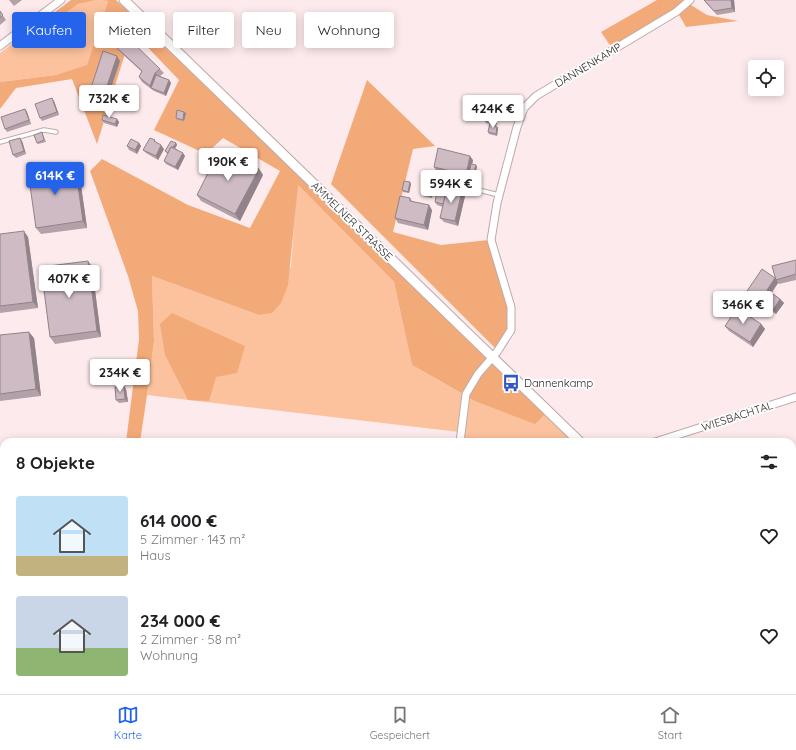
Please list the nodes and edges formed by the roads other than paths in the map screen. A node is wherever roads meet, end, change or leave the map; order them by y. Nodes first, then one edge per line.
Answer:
1 (61, 0) edge
2 (124, 0) edge
3 (690, 0) edge
4 (0, 46) edge
5 (56, 132) dead end
6 (0, 142) edge
7 (446, 182) dead end
8 (499, 195) junction
9 (492, 357) junction
10 (796, 397) edge
11 (460, 438) edge
12 (576, 438) edge
13 (667, 438) edge

1 - 4 street
2 - 9 street, AMMELNER STRASSE
3 - 8 street, DANNENKAMP
5 - 6 lane
7 - 8 lane
8 - 9 street, DANNENKAMP
9 - 11 street, DANNENKAMP
9 - 12 street, AMMELNER STRASSE
10 - 13 street, WIESBACHTAL

